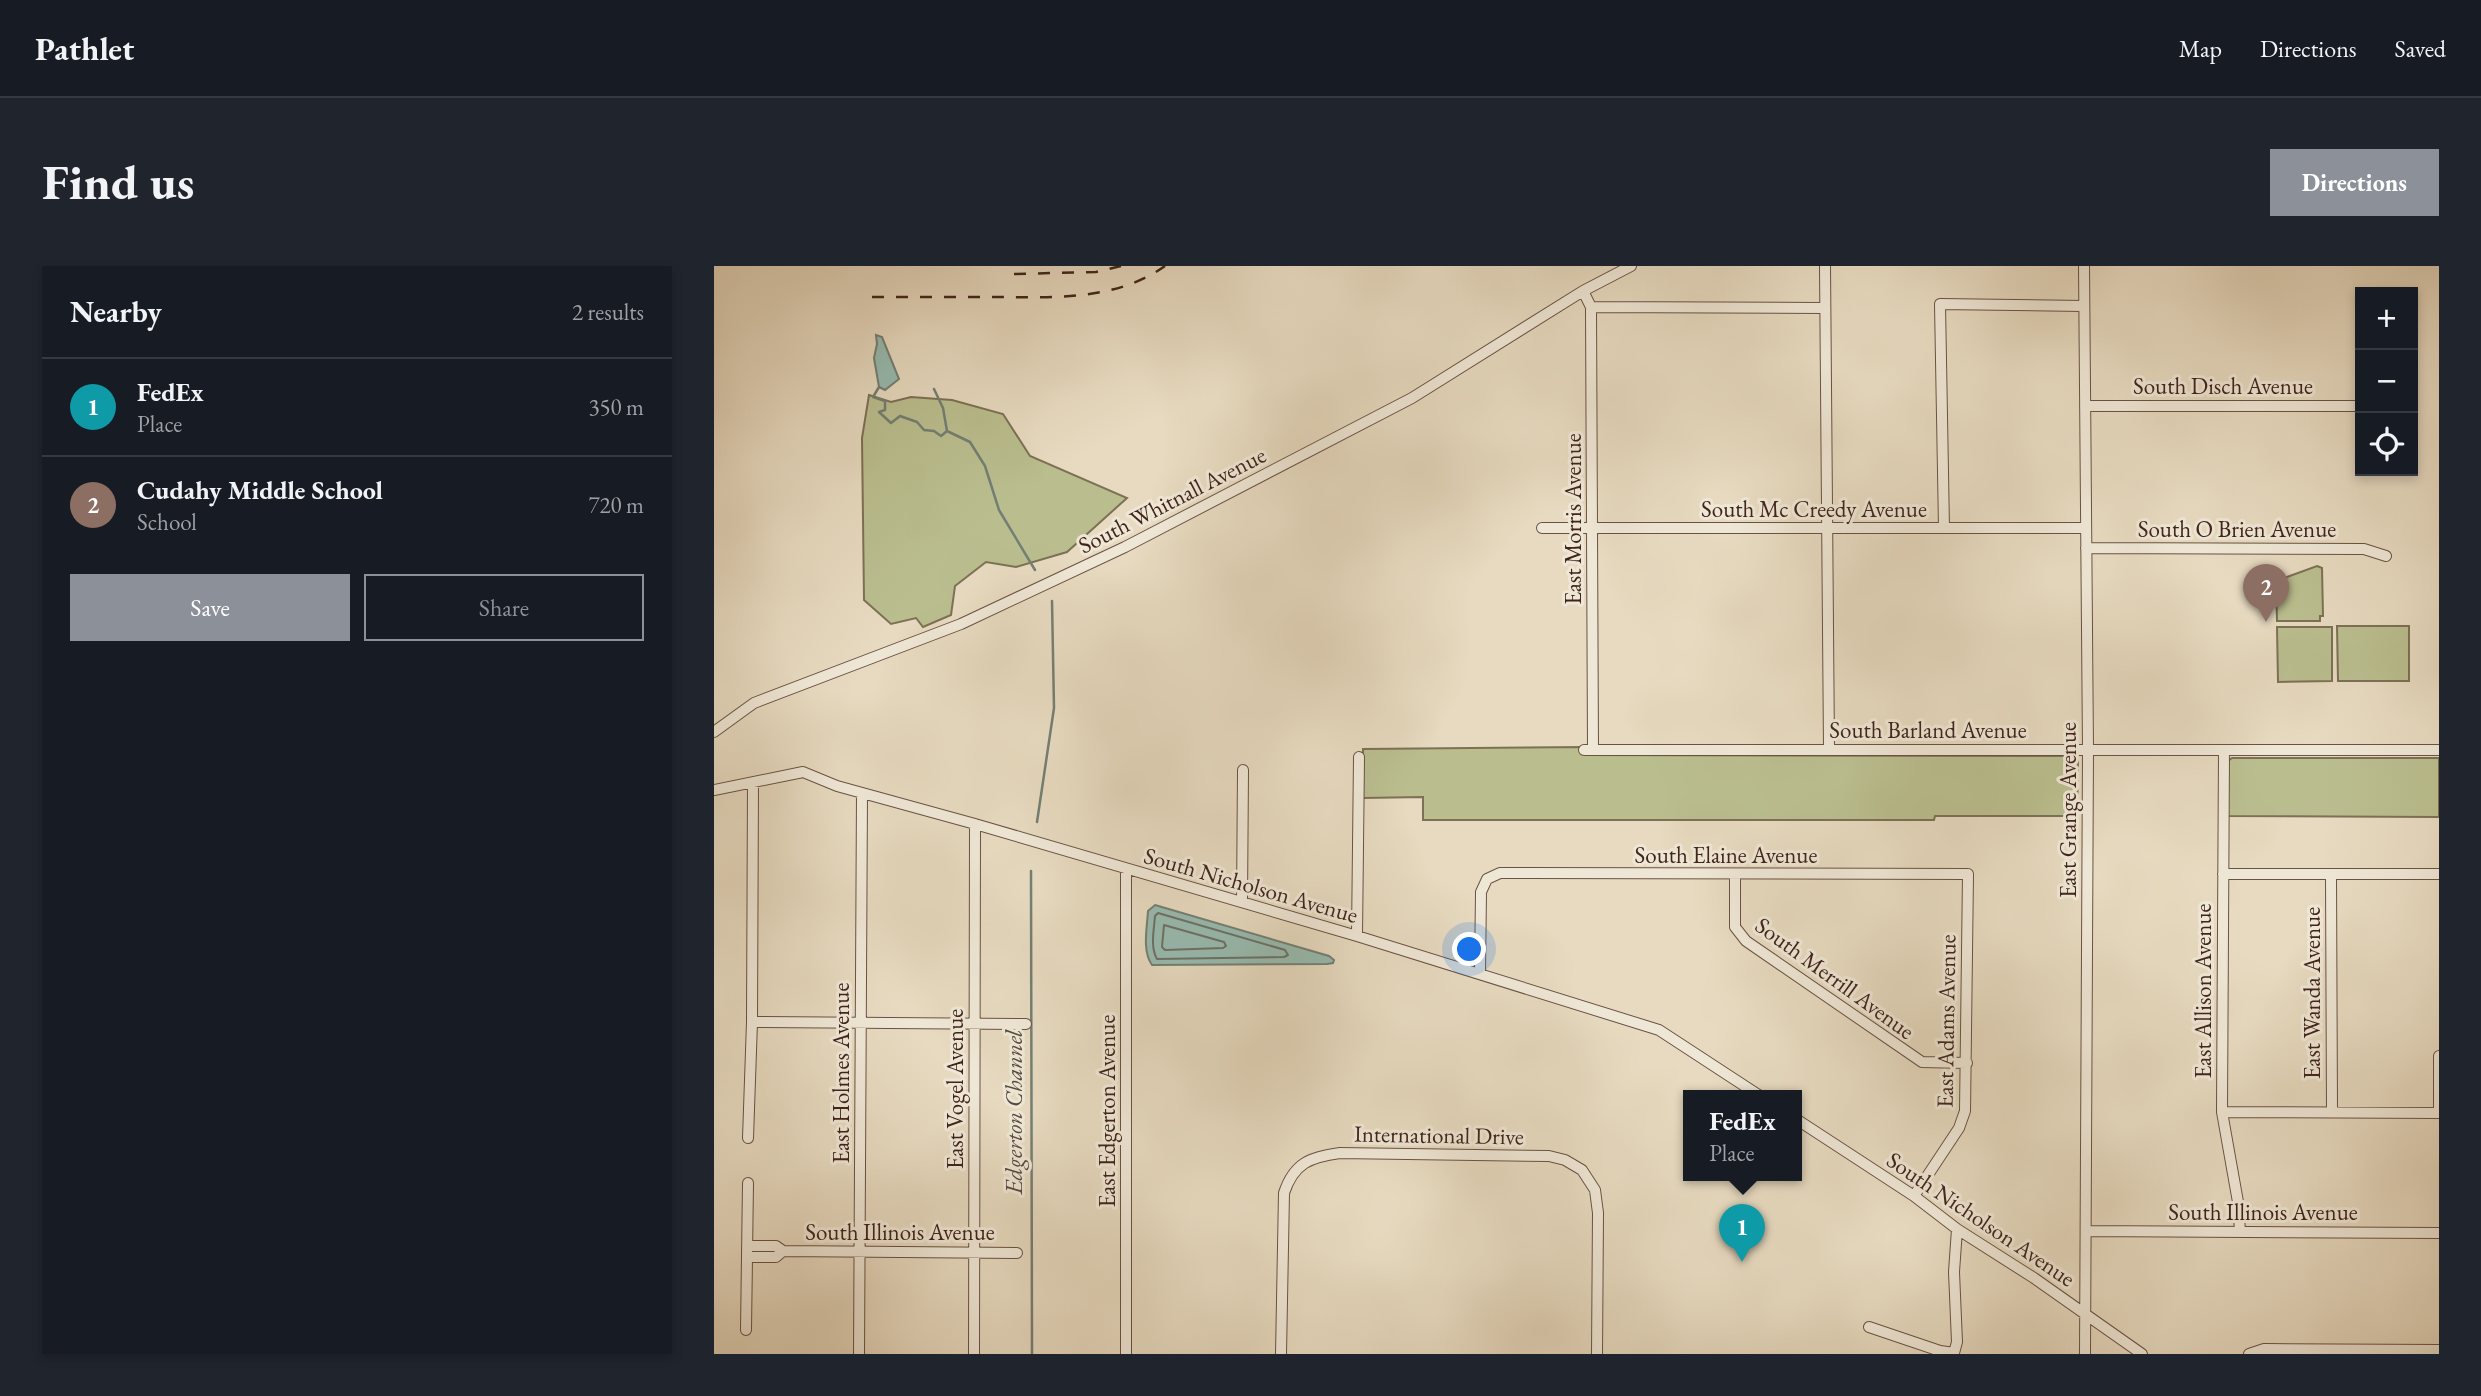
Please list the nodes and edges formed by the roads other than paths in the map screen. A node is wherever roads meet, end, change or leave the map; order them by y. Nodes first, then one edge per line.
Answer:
1 (1631, 266) edge
2 (1825, 266) edge
3 (2084, 266) edge
4 (1583, 291) junction
5 (2084, 306) junction
6 (1591, 307) junction
7 (1825, 308) junction
8 (2085, 406) junction
9 (2355, 406) edge
10 (1542, 528) dead end
11 (1593, 528) junction
12 (1828, 528) junction
13 (1944, 528) junction
14 (2086, 528) junction
15 (2086, 548) junction
16 (2386, 556) dead end
17 (714, 732) edge
18 (1829, 748) junction
19 (1588, 750) joint
20 (2088, 750) junction
21 (2224, 750) junction
22 (2439, 750) edge
23 (1359, 757) dead end
24 (1243, 770) dead end
25 (754, 783) junction
26 (714, 790) edge
27 (862, 793) junction
28 (975, 824) junction
29 (1126, 869) junction
30 (1735, 874) junction
31 (1968, 874) joint
32 (2223, 874) junction
33 (2331, 874) junction
34 (2439, 874) edge
35 (1242, 902) junction
36 (1357, 936) junction
37 (1480, 973) junction
38 (752, 1022) junction
39 (860, 1023) junction
40 (975, 1024) junction
41 (1026, 1024) dead end
42 (2439, 1056) edge
43 (1966, 1063) junction
44 (1751, 1090) edge
45 (2222, 1112) junction
46 (2332, 1112) junction
47 (2439, 1113) edge
48 (1802, 1123) edge
49 (748, 1138) dead end
50 (748, 1183) dead end
51 (1914, 1196) junction
52 (1957, 1229) junction
53 (2087, 1231) junction
54 (2240, 1231) junction
55 (2439, 1233) edge
56 (859, 1251) junction
57 (974, 1251) junction
58 (747, 1252) junction
59 (1017, 1253) dead end
60 (2085, 1313) junction
61 (1869, 1327) dead end
62 (746, 1330) dead end
63 (2439, 1350) edge
64 (859, 1354) edge
65 (974, 1354) edge
66 (1126, 1354) edge
67 (1281, 1354) edge
68 (1597, 1354) edge
69 (2085, 1354) edge
70 (2142, 1354) edge
71 (2249, 1354) edge

1 - 4 street, South Whitnall Avenue
2 - 7 street
3 - 5 street, East Grange Avenue
4 - 6 street, East Morris Avenue
4 - 17 street, South Whitnall Avenue
5 - 8 street, East Grange Avenue
5 - 13 street
6 - 7 street
6 - 11 street, East Morris Avenue
7 - 12 street
8 - 9 street, South Disch Avenue
8 - 14 street, East Grange Avenue
10 - 11 street, South Mc Creedy Avenue
11 - 12 street, South Mc Creedy Avenue
11 - 19 street, East Morris Avenue
12 - 13 street, South Mc Creedy Avenue
12 - 18 street
13 - 14 street, South Mc Creedy Avenue
14 - 15 street, East Grange Avenue
15 - 16 street, South O Brien Avenue
15 - 20 street, East Grange Avenue
18 - 19 street, South Barland Avenue
18 - 20 street, South Barland Avenue
20 - 21 street, South Barland Avenue
20 - 53 street, East Grange Avenue
21 - 22 street, South Barland Avenue
21 - 32 street, East Allison Avenue
23 - 36 street
24 - 35 street
25 - 26 street, South Nicholson Avenue
25 - 27 street, South Nicholson Avenue
25 - 38 street
27 - 28 street, South Nicholson Avenue
27 - 39 street, East Holmes Avenue
28 - 29 street, South Nicholson Avenue
28 - 40 street, East Vogel Avenue
29 - 35 street, South Nicholson Avenue
29 - 66 street, East Edgerton Avenue
30 - 31 street, South Elaine Avenue
30 - 37 street, South Elaine Avenue
30 - 43 street, South Merrill Avenue
31 - 43 street, East Adams Avenue
32 - 33 street
32 - 45 street, East Allison Avenue
33 - 34 street
33 - 46 street, East Wanda Avenue
35 - 36 street, South Nicholson Avenue
36 - 37 street, South Nicholson Avenue
37 - 44 street, South Nicholson Avenue
38 - 39 street
38 - 49 street
39 - 40 street
39 - 56 street, East Holmes Avenue
40 - 41 street
40 - 57 street, East Vogel Avenue
42 - 47 street
43 - 51 street, East Adams Avenue
45 - 46 street
45 - 54 street, East Allison Avenue
46 - 47 street
48 - 51 street, South Nicholson Avenue
50 - 58 street
51 - 52 street, South Nicholson Avenue
52 - 60 street, South Nicholson Avenue
52 - 61 street
53 - 54 street, South Illinois Avenue
53 - 60 street, East Grange Avenue
54 - 55 street, South Illinois Avenue
56 - 57 street, South Illinois Avenue
56 - 58 street, South Illinois Avenue
56 - 64 street, East Holmes Avenue
57 - 59 street, South Illinois Avenue
57 - 65 street, East Vogel Avenue
58 - 62 street
60 - 69 street, East Grange Avenue
60 - 70 street, South Nicholson Avenue
63 - 71 street
67 - 68 street, International Drive

